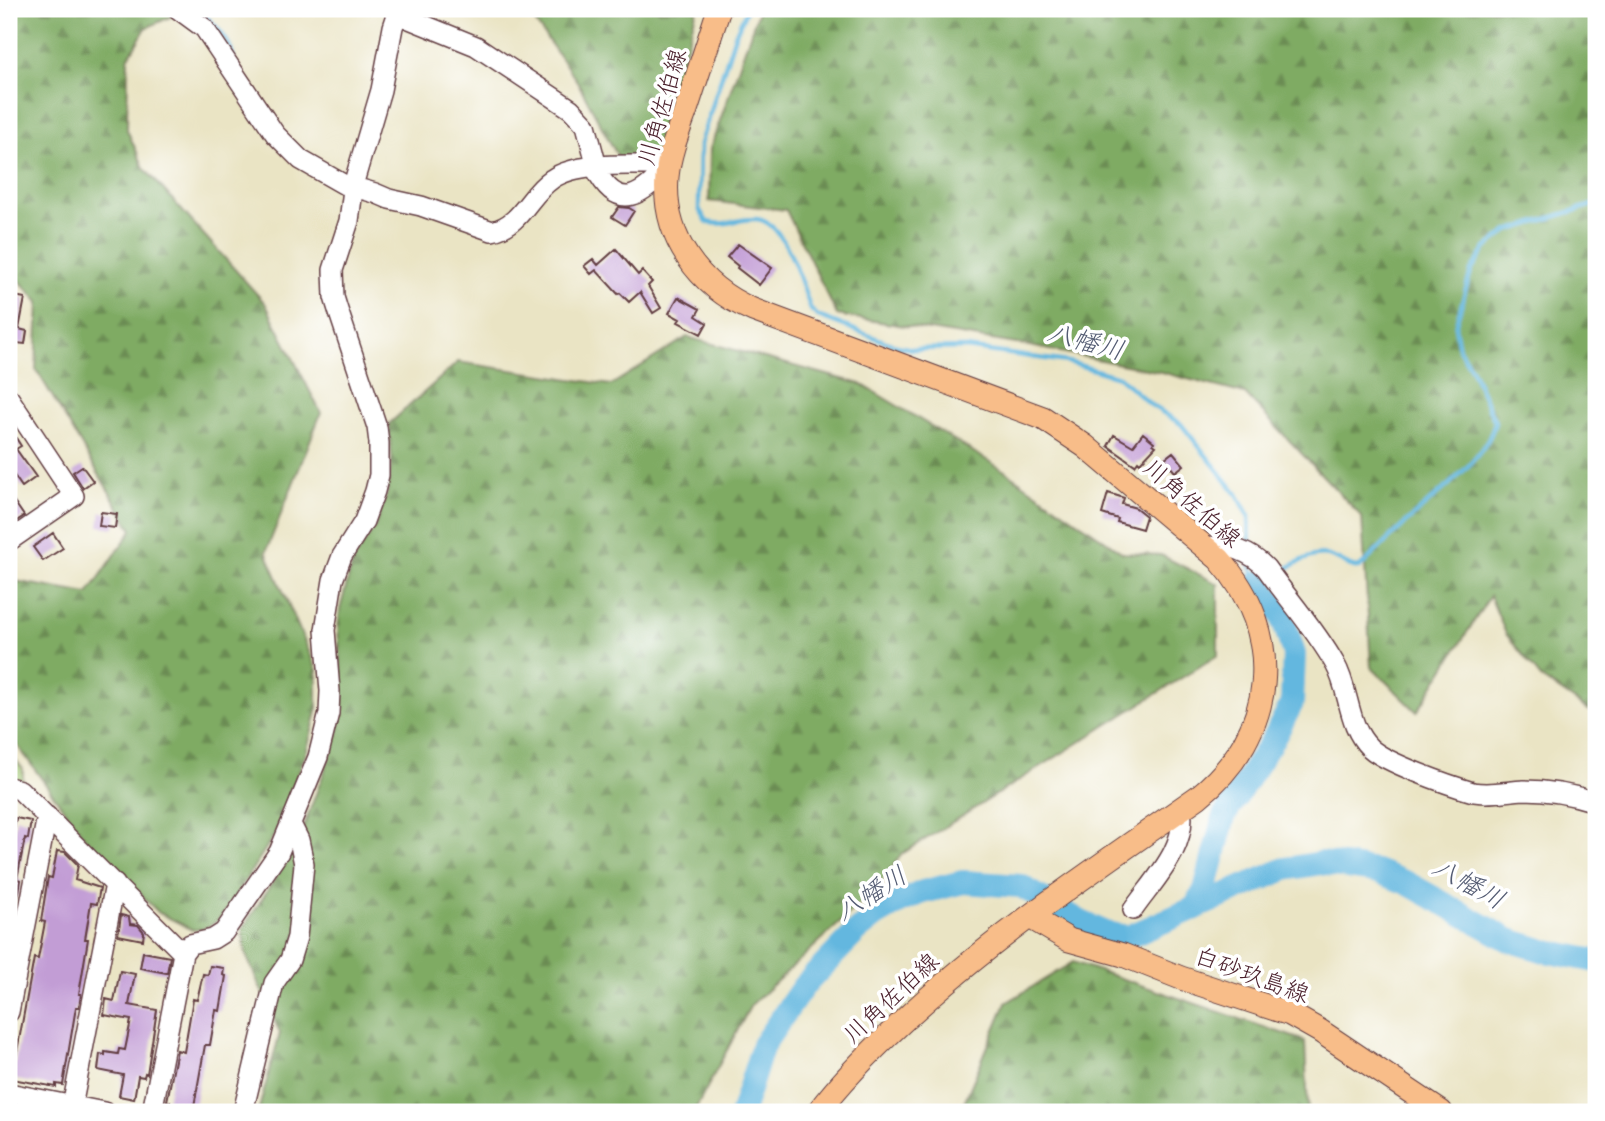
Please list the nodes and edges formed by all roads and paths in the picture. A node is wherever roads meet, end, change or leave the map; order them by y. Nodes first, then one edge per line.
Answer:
1 (178, 9) edge
2 (719, 9) edge
3 (398, 11) edge
4 (669, 165) junction
5 (596, 167) junction
6 (348, 185) junction
7 (9, 398) edge
8 (9, 541) edge
9 (1207, 547) junction
10 (9, 787) edge
11 (1596, 802) edge
12 (1181, 809) junction
13 (47, 817) junction
14 (292, 826) junction
15 (115, 884) junction
16 (1133, 910) dead end
17 (1032, 916) junction
18 (183, 953) junction
19 (9, 1012) edge
20 (9, 1093) edge
21 (71, 1109) edge
22 (104, 1112) edge
23 (152, 1112) edge
24 (243, 1112) edge
25 (818, 1112) edge
26 (1441, 1112) edge

1 - 6 street
2 - 4 main road, 川角佐伯線
3 - 5 street
3 - 6 street
4 - 5 street
4 - 5 street
4 - 9 main road, 川角佐伯線
5 - 6 street
6 - 14 street
7 - 8 street
9 - 11 street
9 - 12 main road, 川角佐伯線
10 - 13 street
12 - 16 street
12 - 17 main road, 川角佐伯線
13 - 15 street
13 - 19 street
14 - 18 street
14 - 24 street
15 - 18 street
15 - 21 street
17 - 25 main road, 川角佐伯線
17 - 26 main road, 白砂玖島線
18 - 23 street
20 - 21 street
21 - 22 street

